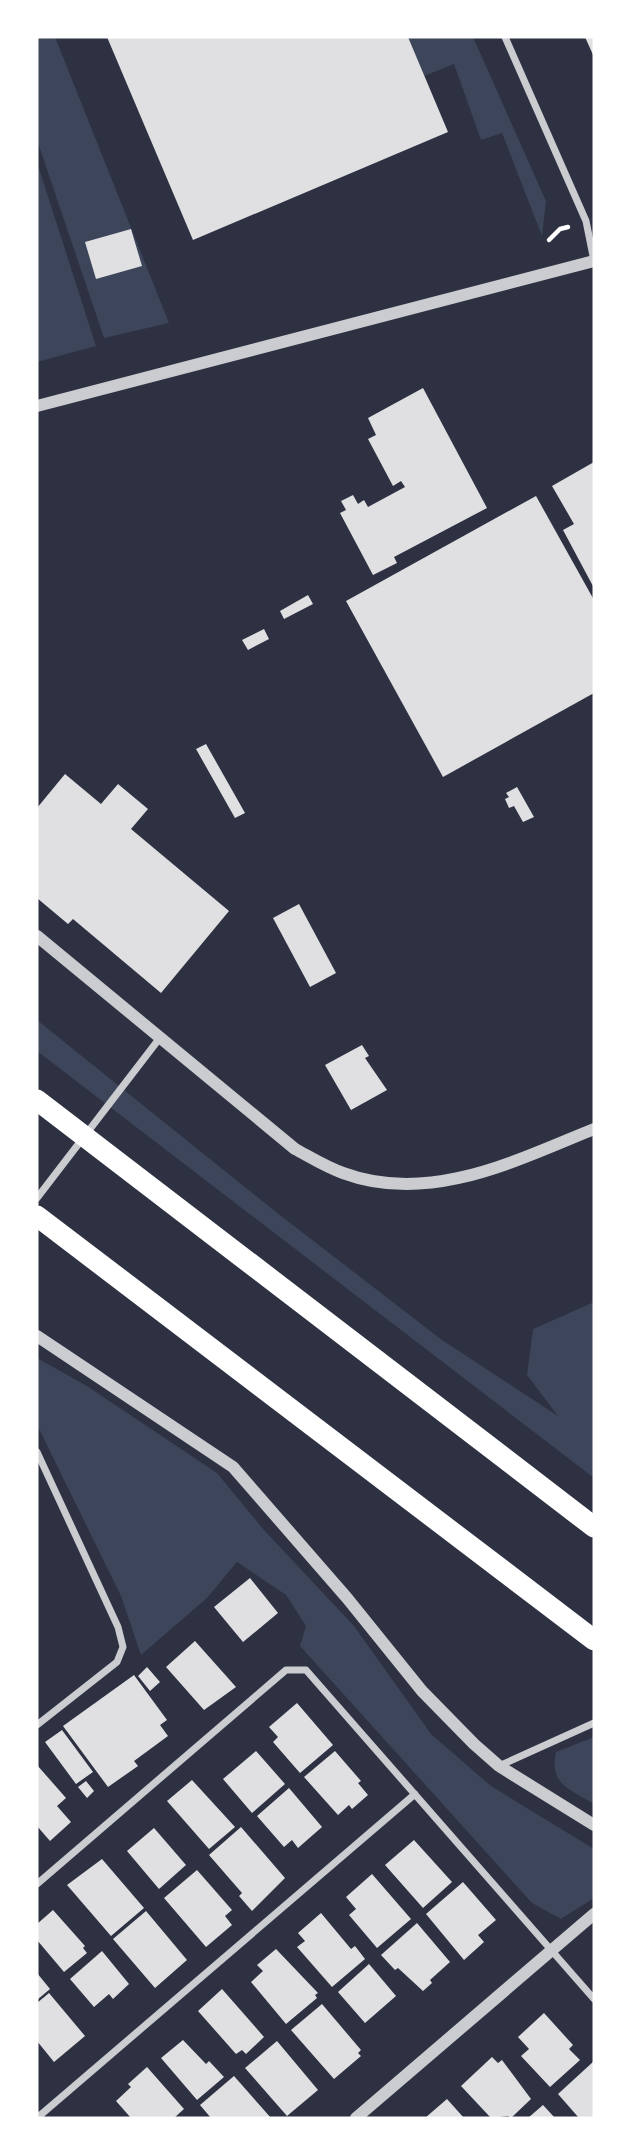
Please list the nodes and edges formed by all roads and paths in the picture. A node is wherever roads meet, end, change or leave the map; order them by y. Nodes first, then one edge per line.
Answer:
1 (505, 37) edge
2 (594, 261) edge
3 (37, 407) edge
4 (37, 936) edge
5 (159, 1039) junction
6 (37, 1100) edge
7 (594, 1129) edge
8 (37, 1198) edge
9 (37, 1216) edge
10 (37, 1336) edge
11 (37, 1452) edge
12 (594, 1527) edge
13 (594, 1640) edge
14 (594, 1723) edge
15 (37, 1726) edge
16 (499, 1766) junction
17 (415, 1794) junction
18 (594, 1825) edge
19 (37, 1884) edge
20 (594, 1914) edge
21 (552, 1949) junction
22 (594, 1999) edge
23 (37, 2118) edge
24 (356, 2118) edge

1 - 2 street
2 - 3 street
4 - 5 street
5 - 7 street
5 - 8 street
6 - 12 highway
9 - 13 highway
10 - 16 street
11 - 15 street
14 - 16 street
16 - 18 street
17 - 19 street
17 - 21 street
17 - 23 street
20 - 21 street
21 - 22 street
21 - 24 street

